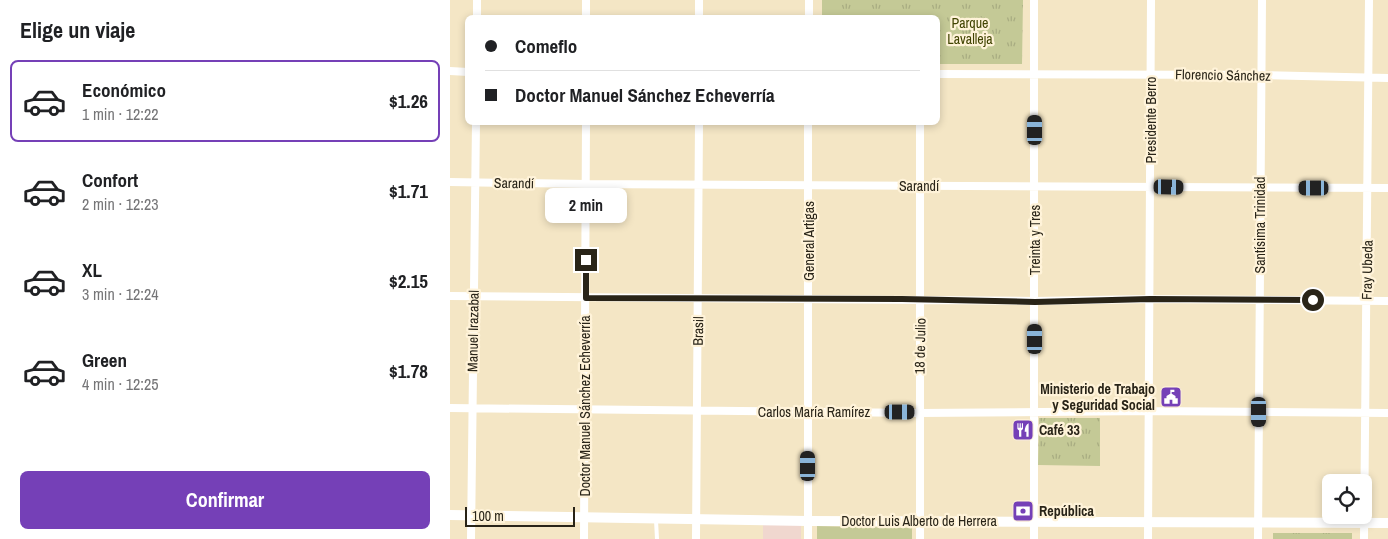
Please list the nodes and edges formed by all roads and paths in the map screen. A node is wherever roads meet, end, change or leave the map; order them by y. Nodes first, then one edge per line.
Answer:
1 (477, 0) edge
2 (586, 0) edge
3 (700, 0) edge
4 (809, 0) edge
5 (1034, 0) edge
6 (1152, 0) edge
7 (1262, 0) edge
8 (1369, 0) edge
9 (477, 15) edge
10 (586, 15) edge
11 (699, 15) edge
12 (808, 15) edge
13 (450, 71) edge
14 (465, 72) edge
15 (940, 74) edge
16 (1151, 74) junction
17 (1034, 75) junction
18 (1261, 75) junction
19 (1368, 77) junction
20 (1388, 78) edge
21 (476, 125) edge
22 (586, 125) edge
23 (699, 125) edge
24 (808, 125) edge
25 (920, 125) edge
26 (450, 182) edge
27 (475, 182) junction
28 (586, 184) junction
29 (698, 185) junction
30 (808, 186) junction
31 (920, 186) junction
32 (1035, 186) junction
33 (1151, 187) junction
34 (1260, 188) junction
35 (1367, 188) junction
36 (1388, 188) edge
37 (450, 296) edge
38 (473, 297) junction
39 (586, 298) junction
40 (698, 298) junction
41 (809, 298) junction
42 (920, 299) junction
43 (1150, 299) junction
44 (1260, 300) junction
45 (1366, 300) junction
46 (1388, 301) edge
47 (1035, 302) junction
48 (450, 408) edge
49 (472, 408) junction
50 (584, 409) junction
51 (696, 411) junction
52 (1149, 411) junction
53 (808, 412) junction
54 (1259, 412) junction
55 (919, 413) junction
56 (1035, 413) junction
57 (1365, 413) junction
58 (1388, 413) edge
59 (1364, 474) edge
60 (450, 515) edge
61 (472, 515) junction
62 (584, 517) junction
63 (656, 518) junction
64 (696, 519) junction
65 (807, 521) junction
66 (920, 521) junction
67 (1034, 521) junction
68 (1148, 522) junction
69 (1258, 522) junction
70 (1322, 522) edge
71 (1372, 522) edge
72 (1388, 523) edge
73 (1364, 524) edge
74 (471, 539) edge
75 (584, 539) edge
76 (657, 539) edge
77 (696, 539) edge
78 (808, 539) edge
79 (920, 539) edge
80 (1034, 539) edge
81 (1148, 539) edge
82 (1258, 539) edge
83 (1364, 539) edge

1 - 9 street
2 - 10 street
3 - 11 street
4 - 12 street
5 - 17 street, Treinta y Tres
6 - 16 street, Presidente Berro
7 - 18 street, Santísima Trinidad
8 - 19 street, Fray Ubeda
13 - 14 street
15 - 17 street, Florencio Sánchez
16 - 17 street, Florencio Sánchez
16 - 18 street, Florencio Sánchez
16 - 33 street, Presidente Berro
17 - 32 street, Treinta y Tres
18 - 19 street, Florencio Sánchez
18 - 34 street, Santísima Trinidad
19 - 20 street, Florencio Sánchez
19 - 35 street, Fray Ubeda
21 - 27 street, Manuel Irazabal
22 - 28 street, Doctor Manuel Sánchez Echeverría
23 - 29 street, Brasil
24 - 30 street, General Artigas
25 - 31 street, 18 de Julio
26 - 27 street, Sarandí
27 - 28 street, Sarandí
27 - 38 street, Manuel Irazabal
28 - 29 street, Sarandí
28 - 39 street, Doctor Manuel Sánchez Echeverría
29 - 30 street, Sarandí
29 - 40 street, Brasil
30 - 31 street, Sarandí
30 - 41 street, General Artigas
31 - 32 street, Sarandí
31 - 42 street, 18 de Julio
32 - 33 street, Sarandí
32 - 47 street, Treinta y Tres
33 - 34 street, Sarandí
33 - 43 street, Presidente Berro
34 - 35 street, Sarandí
34 - 44 street, Santísima Trinidad
35 - 36 street, Sarandí
35 - 45 street, Fray Ubeda
37 - 38 street
38 - 39 street
38 - 49 street, Manuel Irazabal
39 - 40 street
39 - 50 street, Doctor Manuel Sánchez Echeverría
40 - 41 street
40 - 51 street, Brasil
41 - 42 street
41 - 53 street, General Artigas
42 - 47 street
42 - 55 street, 18 de Julio
43 - 44 street
43 - 47 street
43 - 52 street, Presidente Berro
44 - 45 street
44 - 54 street, Santísima Trinidad
45 - 46 street
45 - 57 street, Fray Ubeda
47 - 56 street, Treinta y Tres
48 - 49 street, Carlos María Ramírez
49 - 50 street, Carlos María Ramírez
49 - 61 street, Manuel Irazabal
50 - 51 street, Carlos María Ramírez
50 - 62 street, Doctor Manuel Sánchez Echeverría
51 - 53 street, Carlos María Ramírez
51 - 64 street, Brasil
52 - 54 street, Carlos María Ramírez
52 - 56 street, Carlos María Ramírez
52 - 68 street, Presidente Berro
53 - 55 street, Carlos María Ramírez
53 - 65 street, General Artigas
54 - 57 street, Carlos María Ramírez
54 - 69 street, Santísima Trinidad
55 - 56 street, Carlos María Ramírez
55 - 66 street, 18 de Julio
56 - 67 street, Treinta y Tres
57 - 58 street, Carlos María Ramírez
57 - 59 street, Fray Ubeda
60 - 61 street, Doctor Luis Alberto de Herrera
61 - 62 street, Doctor Luis Alberto de Herrera
61 - 74 street, Manuel Irazabal
62 - 63 street, Doctor Luis Alberto de Herrera
62 - 75 street, Doctor Manuel Sánchez Echeverría
63 - 64 street, Doctor Luis Alberto de Herrera
63 - 76 lane
64 - 65 street, Doctor Luis Alberto de Herrera
64 - 77 street, Brasil
65 - 66 street, Doctor Luis Alberto de Herrera
65 - 78 street, General Artigas
66 - 67 street, Doctor Luis Alberto de Herrera
66 - 79 street, 18 de Julio
67 - 68 street, Doctor Luis Alberto de Herrera
67 - 80 street, Treinta y Tres
68 - 69 street, Doctor Luis Alberto de Herrera
68 - 81 street, Presidente Berro
69 - 70 street, Doctor Luis Alberto de Herrera
69 - 82 street, Santísima Trinidad
71 - 72 street, Doctor Luis Alberto de Herrera
73 - 83 street, Fray Ubeda

